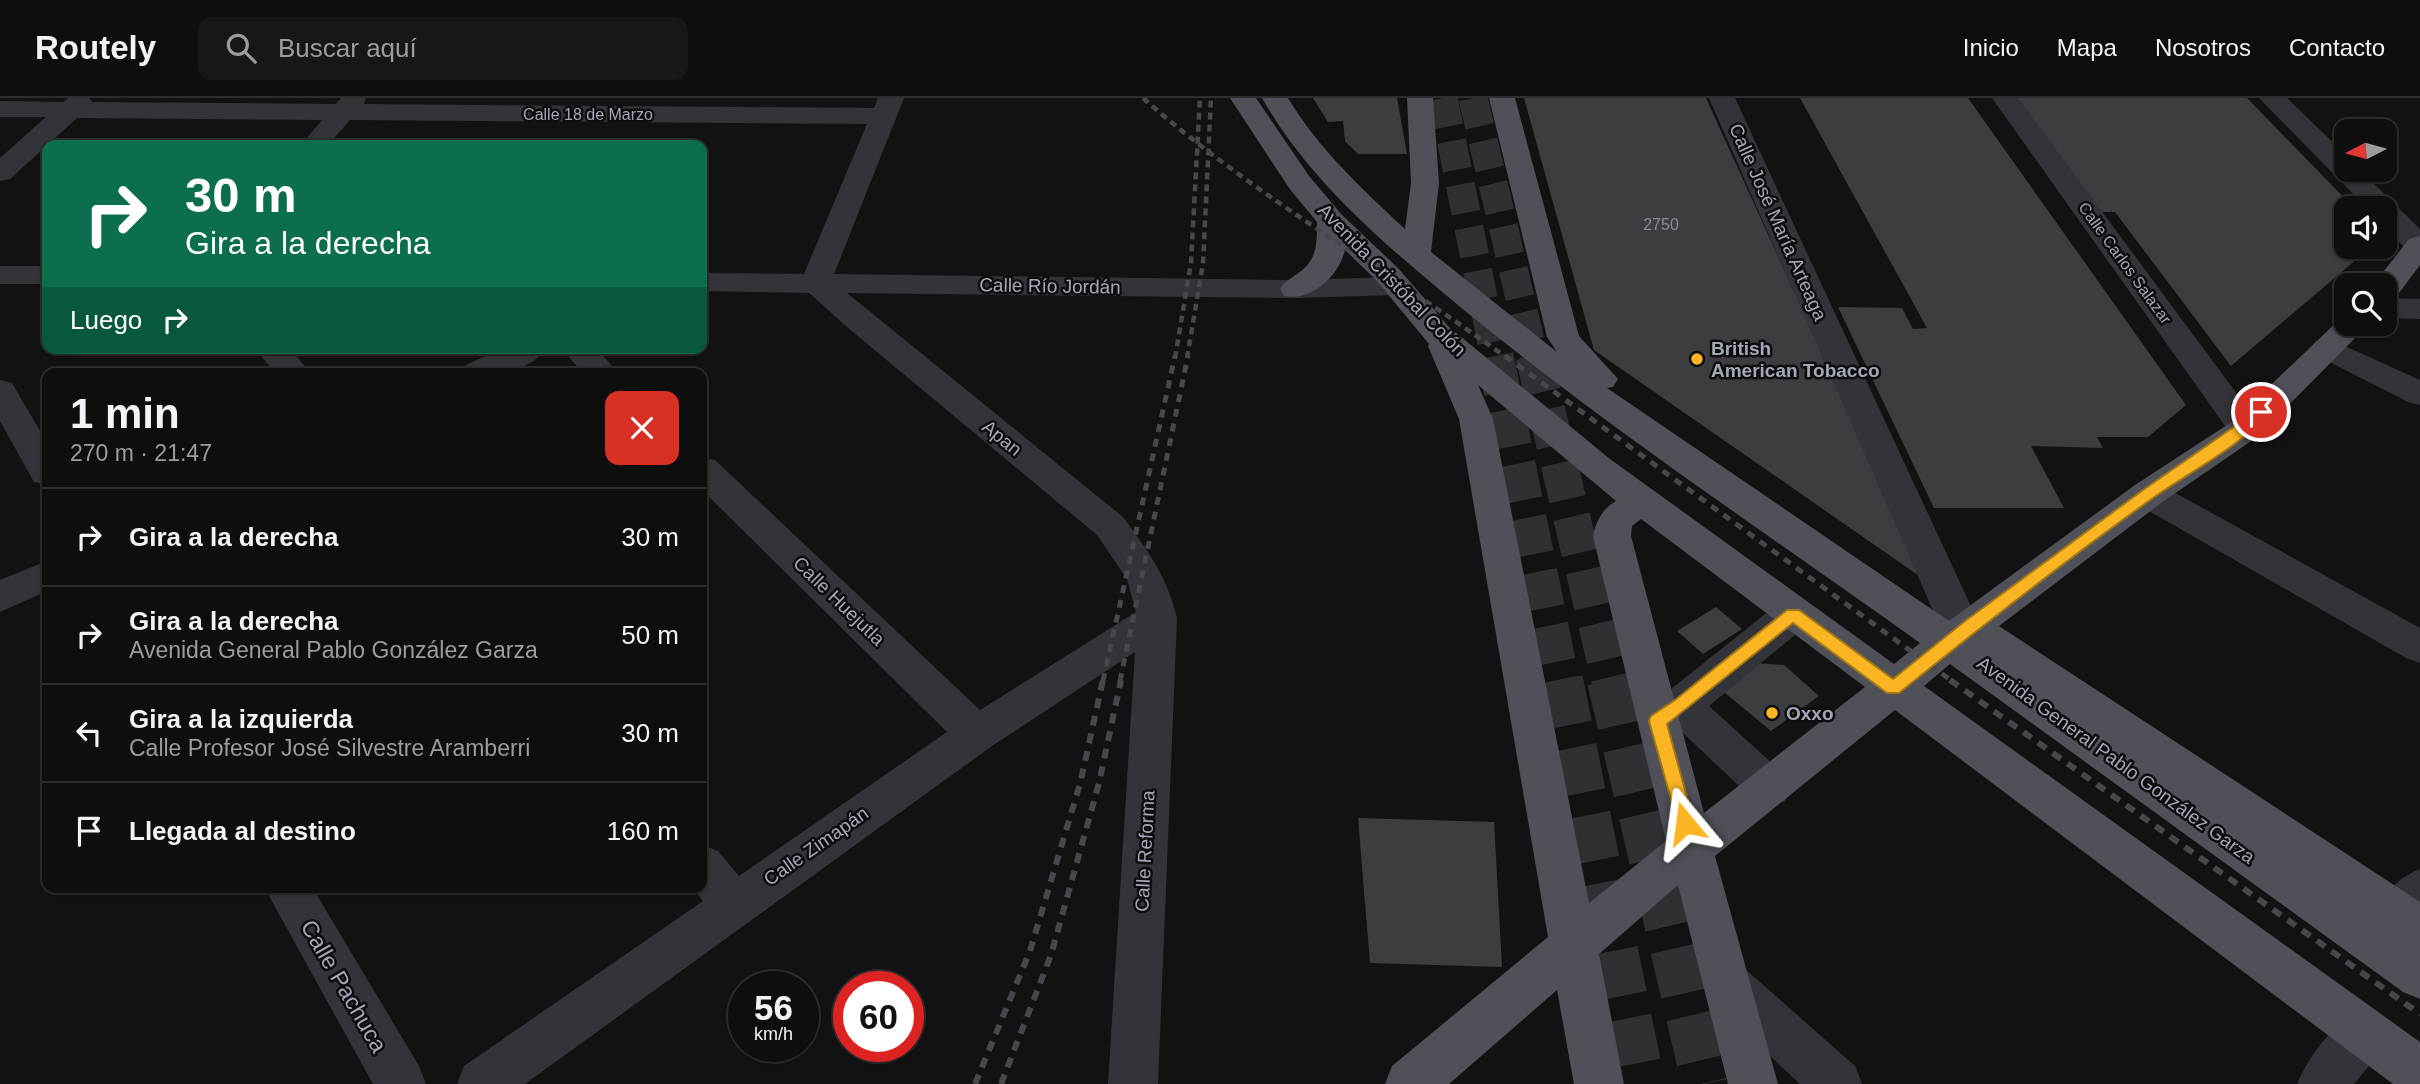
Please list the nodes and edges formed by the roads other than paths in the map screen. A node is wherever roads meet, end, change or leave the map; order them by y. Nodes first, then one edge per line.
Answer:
1 (1243, 98) edge
2 (1275, 98) edge
3 (1420, 98) edge
4 (1502, 98) edge
5 (1722, 98) edge
6 (2005, 98) edge
7 (2272, 98) edge
8 (76, 104) edge
9 (348, 105) edge
10 (887, 107) edge
11 (0, 109) edge
12 (618, 116) edge
13 (1278, 129) junction
14 (318, 140) edge
15 (0, 173) edge
16 (2370, 196) edge
17 (1332, 220) junction
18 (2397, 226) edge
19 (2418, 252) edge
20 (1416, 255) junction
21 (0, 275) edge
22 (42, 275) edge
23 (2397, 276) edge
24 (707, 282) edge
25 (816, 282) junction
26 (1397, 286) junction
27 (1295, 289) junction
28 (2397, 308) edge
29 (2420, 309) edge
30 (1438, 334) junction
31 (2340, 336) edge
32 (2327, 348) junction
33 (277, 354) edge
34 (518, 354) edge
35 (583, 354) edge
36 (289, 368) edge
37 (488, 368) edge
38 (597, 368) edge
39 (1569, 378) joint
40 (0, 390) edge
41 (2420, 394) edge
42 (2245, 429) junction
43 (42, 464) edge
44 (707, 474) edge
45 (2148, 494) junction
46 (1645, 505) junction
47 (42, 577) edge
48 (0, 597) edge
49 (1793, 614) junction
50 (1157, 618) junction
51 (1958, 627) junction
52 (2420, 647) edge
53 (1893, 688) junction
54 (1669, 713) junction
55 (977, 734) junction
56 (1770, 788) junction
57 (1693, 850) junction
58 (707, 871) edge
59 (290, 893) edge
60 (733, 904) junction
61 (2403, 919) edge
62 (1572, 947) junction
63 (2420, 976) edge
64 (1728, 985) junction
65 (2364, 1033) junction
66 (2420, 1073) edge
67 (401, 1084) edge
68 (482, 1084) edge
69 (1133, 1084) edge
70 (1410, 1084) edge
71 (1599, 1084) edge
72 (1753, 1084) edge
73 (1837, 1084) edge
74 (2322, 1084) edge

1 - 13 main road, Avenida Cristóbal Colón
2 - 13 main road, Avenida Cristóbal Colón
3 - 20 main road
4 - 51 main road
5 - 51 street, Calle José María Arteaga
6 - 42 street, Calle Carlos Salazar
7 - 16 street
8 - 9 street, Calle 18 de Marzo
8 - 11 street, Calle 18 de Marzo
8 - 15 street
9 - 12 street, Calle 18 de Marzo
9 - 14 street
10 - 12 street, Calle 18 de Marzo
10 - 25 street
13 - 17 main road, Avenida Cristóbal Colón
13 - 20 main road, Avenida Cristóbal Colón
17 - 26 main road, Avenida Cristóbal Colón
17 - 27 main road
18 - 19 street
19 - 23 main road
20 - 39 main road, Avenida Cristóbal Colón
21 - 22 street
24 - 25 street, Calle Río Jordán
25 - 27 street, Calle Río Jordán
25 - 50 street, Apan
26 - 27 street, Calle Río Jordán
26 - 30 main road, Avenida Cristóbal Colón
28 - 29 street
30 - 46 main road, Avenida Cristóbal Colón
30 - 62 main road
31 - 32 main road
32 - 41 street
32 - 42 main road
33 - 36 street
34 - 37 street
35 - 38 street
39 - 51 main road, Avenida General Pablo González Garza
40 - 43 street
42 - 45 main road
44 - 55 street, Calle Huejutla
45 - 51 main road
45 - 52 street
46 - 49 main road
46 - 54 main road
47 - 48 street
49 - 53 main road
49 - 54 street
50 - 55 street, Calle Zimapán
50 - 69 street, Calle Reforma
51 - 53 main road
51 - 61 main road, Avenida General Pablo González Garza
53 - 56 main road
53 - 65 main road
54 - 56 street
54 - 57 main road
55 - 60 street, Calle Zimapán
56 - 57 main road
57 - 62 main road
57 - 64 main road
58 - 60 street
59 - 67 street, Calle Pachuca
60 - 68 street, Calle Zimapán
61 - 63 main road, Avenida General Pablo González Garza
62 - 70 main road
62 - 71 main road
64 - 72 main road
64 - 73 street
65 - 66 main road
65 - 74 street

